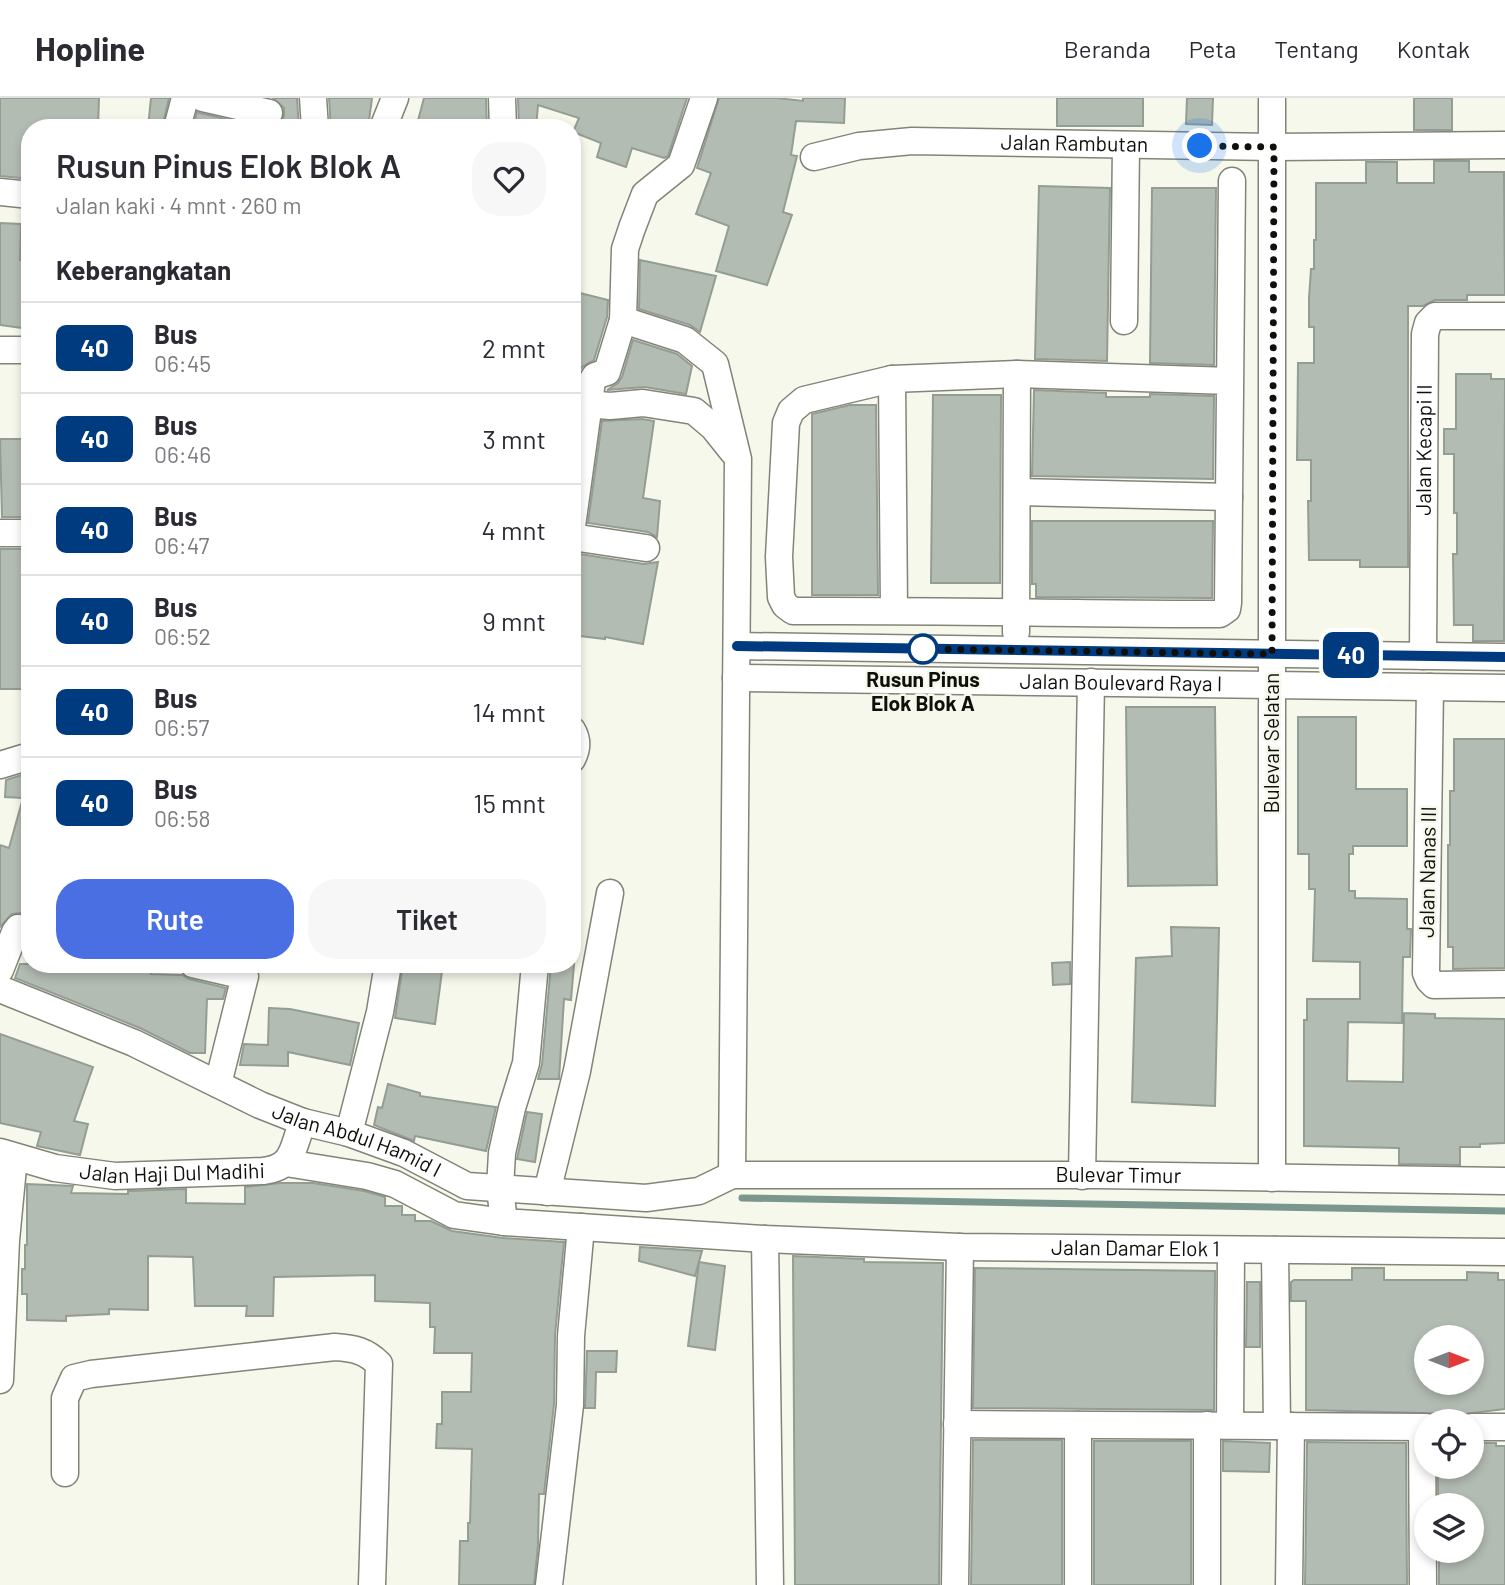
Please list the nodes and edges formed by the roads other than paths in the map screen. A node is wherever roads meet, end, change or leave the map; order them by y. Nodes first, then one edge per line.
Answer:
1 (185, 98) edge
2 (203, 98) edge
3 (313, 98) edge
4 (395, 98) edge
5 (502, 98) edge
6 (704, 98) edge
7 (1272, 98) edge
8 (269, 113) edge
9 (179, 119) edge
10 (314, 119) edge
11 (387, 119) edge
12 (503, 119) edge
13 (1126, 145) junction
14 (1505, 145) edge
15 (1274, 147) junction
16 (814, 157) dead end
17 (1232, 181) dead end
18 (0, 192) edge
19 (21, 194) edge
20 (1505, 316) edge
21 (623, 320) junction
22 (1124, 321) dead end
23 (0, 350) edge
24 (21, 350) edge
25 (1017, 374) junction
26 (892, 379) junction
27 (1230, 381) junction
28 (588, 404) junction
29 (581, 457) edge
30 (738, 459) junction
31 (1018, 492) junction
32 (1230, 497) junction
33 (0, 533) edge
34 (21, 533) edge
35 (581, 538) edge
36 (646, 548) dead end
37 (894, 610) junction
38 (1016, 613) junction
39 (737, 646) junction
40 (1016, 650) junction
41 (1272, 654) junction
42 (1423, 656) junction
43 (1505, 657) edge
44 (736, 678) junction
45 (1016, 681) junction
46 (1091, 682) junction
47 (1272, 685) junction
48 (1430, 687) junction
49 (1505, 688) edge
50 (21, 759) edge
51 (0, 765) edge
52 (610, 893) dead end
53 (21, 928) edge
54 (0, 970) edge
55 (237, 973) edge
56 (386, 973) edge
57 (534, 973) edge
58 (1505, 984) edge
59 (0, 989) edge
60 (218, 1084) junction
61 (302, 1123) junction
62 (349, 1133) junction
63 (7, 1155) edge
64 (288, 1161) junction
65 (732, 1175) junction
66 (1082, 1177) junction
67 (1272, 1178) junction
68 (1505, 1181) edge
69 (500, 1188) junction
70 (547, 1192) junction
71 (504, 1222) junction
72 (581, 1227) junction
73 (765, 1239) junction
74 (960, 1247) junction
75 (1231, 1250) junction
76 (1275, 1250) junction
77 (1505, 1252) edge
78 (0, 1380) edge
79 (957, 1424) junction
80 (1078, 1425) junction
81 (1219, 1425) junction
82 (1284, 1426) junction
83 (1414, 1427) edge
84 (1484, 1427) edge
85 (1505, 1427) edge
86 (65, 1473) dead end
87 (1424, 1479) edge
88 (372, 1585) edge
89 (549, 1585) edge
90 (770, 1585) edge
91 (955, 1585) edge
92 (1078, 1585) edge
93 (1207, 1585) edge
94 (1289, 1585) edge
95 (1423, 1585) edge

1 - 9 street
2 - 8 street
3 - 10 street
4 - 11 street
5 - 12 street
6 - 21 street
7 - 15 street, Bulevar Selatan
13 - 15 street, Jalan Rambutan
13 - 16 street, Jalan Rambutan
13 - 22 street
14 - 15 street, Jalan Rambutan
15 - 41 street, Bulevar Selatan
17 - 27 street
18 - 19 street
20 - 42 street, Jalan Kecapi II
21 - 28 street
21 - 30 street
23 - 24 street
25 - 26 street
25 - 27 street
25 - 31 street
26 - 37 street
26 - 37 street
27 - 32 street
28 - 29 street
28 - 30 street
30 - 39 street
31 - 32 street
31 - 38 street
32 - 38 street
33 - 34 street
35 - 36 street
37 - 38 street
38 - 40 street
39 - 40 street, Jalan Boulevard Raya I
39 - 44 street
40 - 41 street, Jalan Boulevard Raya I
40 - 45 street
41 - 42 street, Jalan Boulevard Raya I
41 - 47 street, Bulevar Selatan
42 - 43 street, Jalan Boulevard Raya I
44 - 45 street, Jalan Boulevard Raya I
44 - 65 street
45 - 46 street, Jalan Boulevard Raya I
46 - 47 street, Jalan Boulevard Raya I
46 - 66 street
47 - 48 street, Jalan Boulevard Raya I
47 - 67 street, Bulevar Selatan
48 - 49 street, Jalan Boulevard Raya I
48 - 58 street, Jalan Nanas III
50 - 51 street
52 - 70 street
53 - 54 street
55 - 60 street
56 - 62 street
57 - 69 street
59 - 60 street, Jalan Abdul Hamid I
60 - 61 street, Jalan Abdul Hamid I
61 - 62 street, Jalan Abdul Hamid I
61 - 64 street, Jalan Haji Dul Madihi
62 - 69 street, Jalan Abdul Hamid I
63 - 64 street, Jalan Haji Dul Madihi
63 - 78 street
64 - 71 street, Jalan Damar Elok 1
65 - 66 street, Bulevar Timur
65 - 70 street, Jalan Abdul Hamid I
66 - 67 street, Bulevar Timur
67 - 68 street, Bulevar Timur
69 - 70 street, Jalan Abdul Hamid I
69 - 71 street
71 - 72 street, Jalan Damar Elok 1
72 - 73 street, Jalan Damar Elok 1
72 - 89 street
73 - 74 street, Jalan Damar Elok 1
73 - 90 street
74 - 75 street, Jalan Damar Elok 1
74 - 79 street
75 - 76 street, Jalan Damar Elok 1
75 - 81 street
76 - 77 street, Jalan Damar Elok 1
76 - 82 street
79 - 80 street
79 - 91 street
80 - 81 street
80 - 92 street
81 - 82 street
81 - 93 street
82 - 83 street
82 - 94 street
84 - 85 street
86 - 88 street
87 - 95 street

